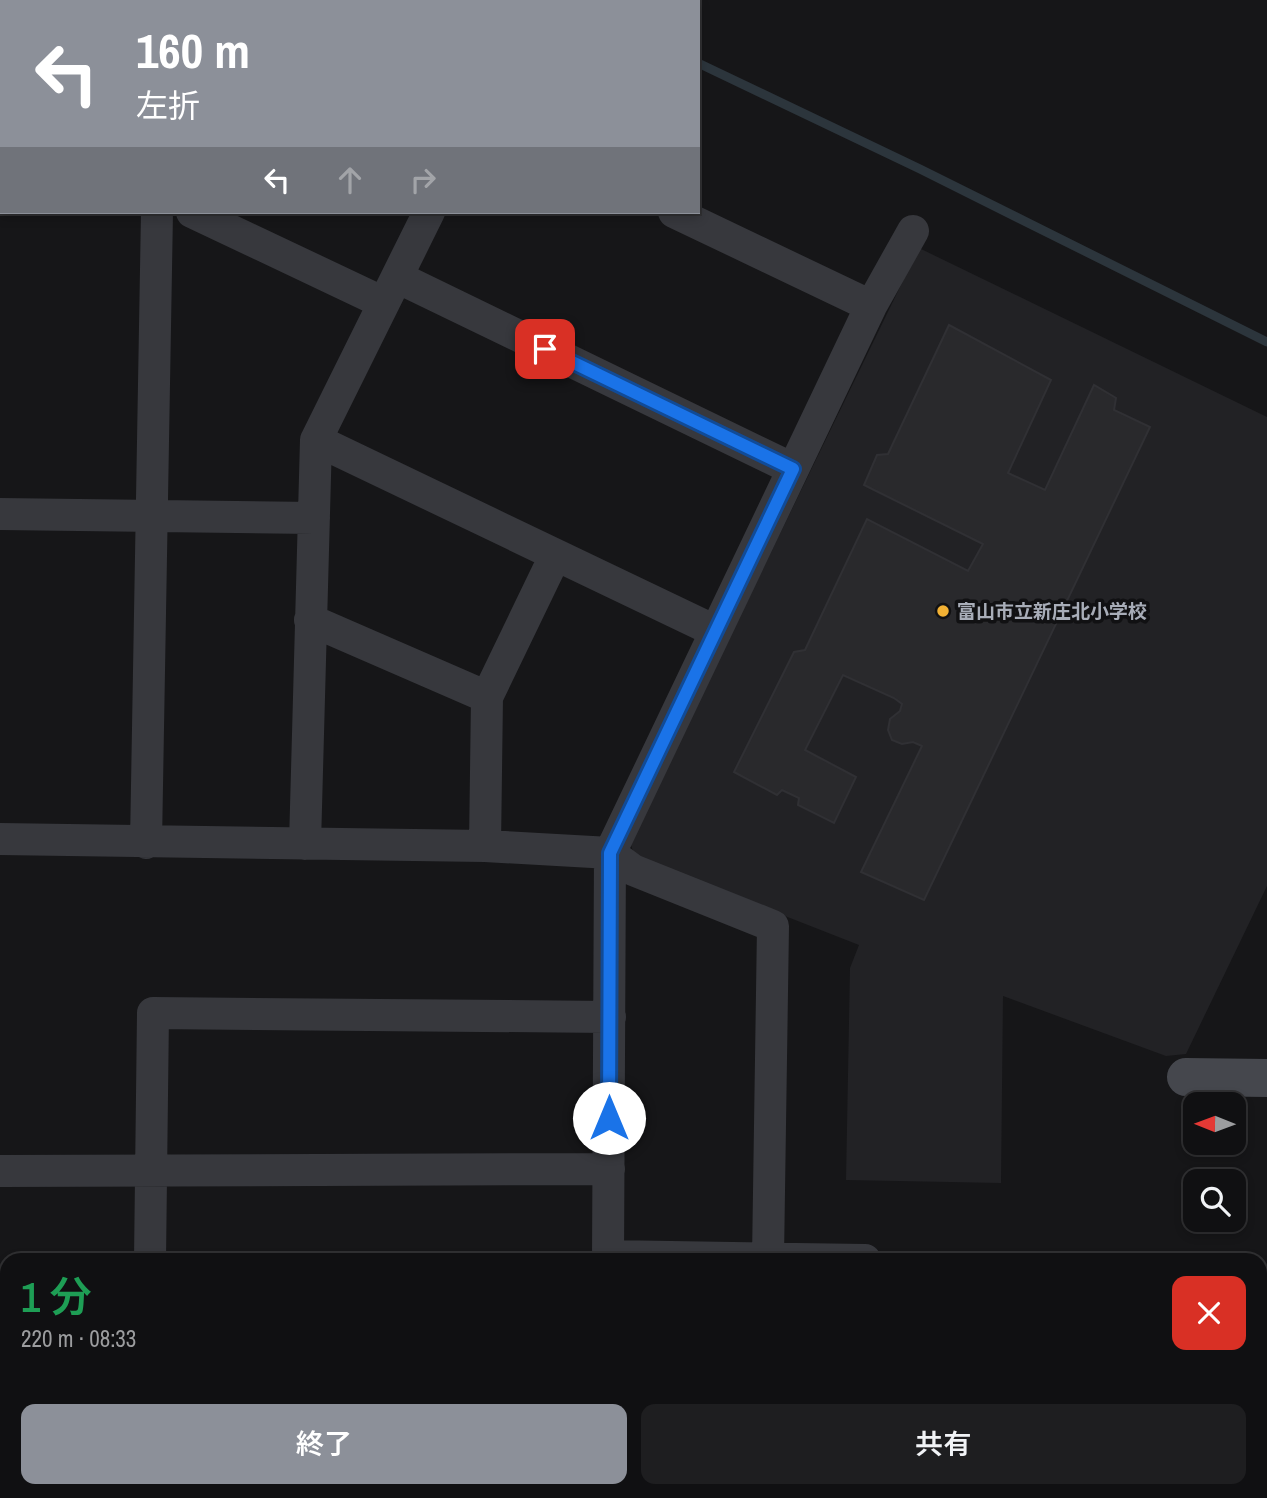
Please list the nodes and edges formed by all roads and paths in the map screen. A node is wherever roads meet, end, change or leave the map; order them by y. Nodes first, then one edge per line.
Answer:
1 (157, 214) edge
2 (197, 214) edge
3 (428, 214) edge
4 (678, 214) edge
5 (913, 231) dead end
6 (391, 290) junction
7 (871, 306) junction
8 (316, 440) junction
9 (793, 469) junction
10 (0, 514) edge
11 (152, 515) junction
12 (313, 518) junction
13 (555, 556) junction
14 (310, 620) junction
15 (715, 631) junction
16 (488, 697) junction
17 (0, 839) edge
18 (146, 843) junction
19 (305, 844) junction
20 (485, 846) junction
21 (610, 853) junction
22 (610, 1017) junction
23 (1186, 1077) dead end
24 (1267, 1078) edge
25 (609, 1169) junction
26 (150, 1170) junction
27 (0, 1171) edge
28 (150, 1253) edge
29 (608, 1253) edge
30 (768, 1253) edge

1 - 11 street
2 - 6 street
3 - 6 street
4 - 7 street
5 - 7 street
6 - 8 street
6 - 9 street
7 - 9 street
8 - 12 street
8 - 13 street
9 - 15 street
10 - 11 street
11 - 12 street
11 - 18 street
12 - 14 street
13 - 15 street
13 - 16 street
14 - 16 street
14 - 19 street
15 - 21 street
16 - 20 street
17 - 18 street
18 - 19 street
19 - 20 street
20 - 21 street
21 - 22 street
21 - 30 street
22 - 25 street
22 - 26 street
23 - 24 street
25 - 26 street
25 - 29 street
26 - 27 street
26 - 28 street

